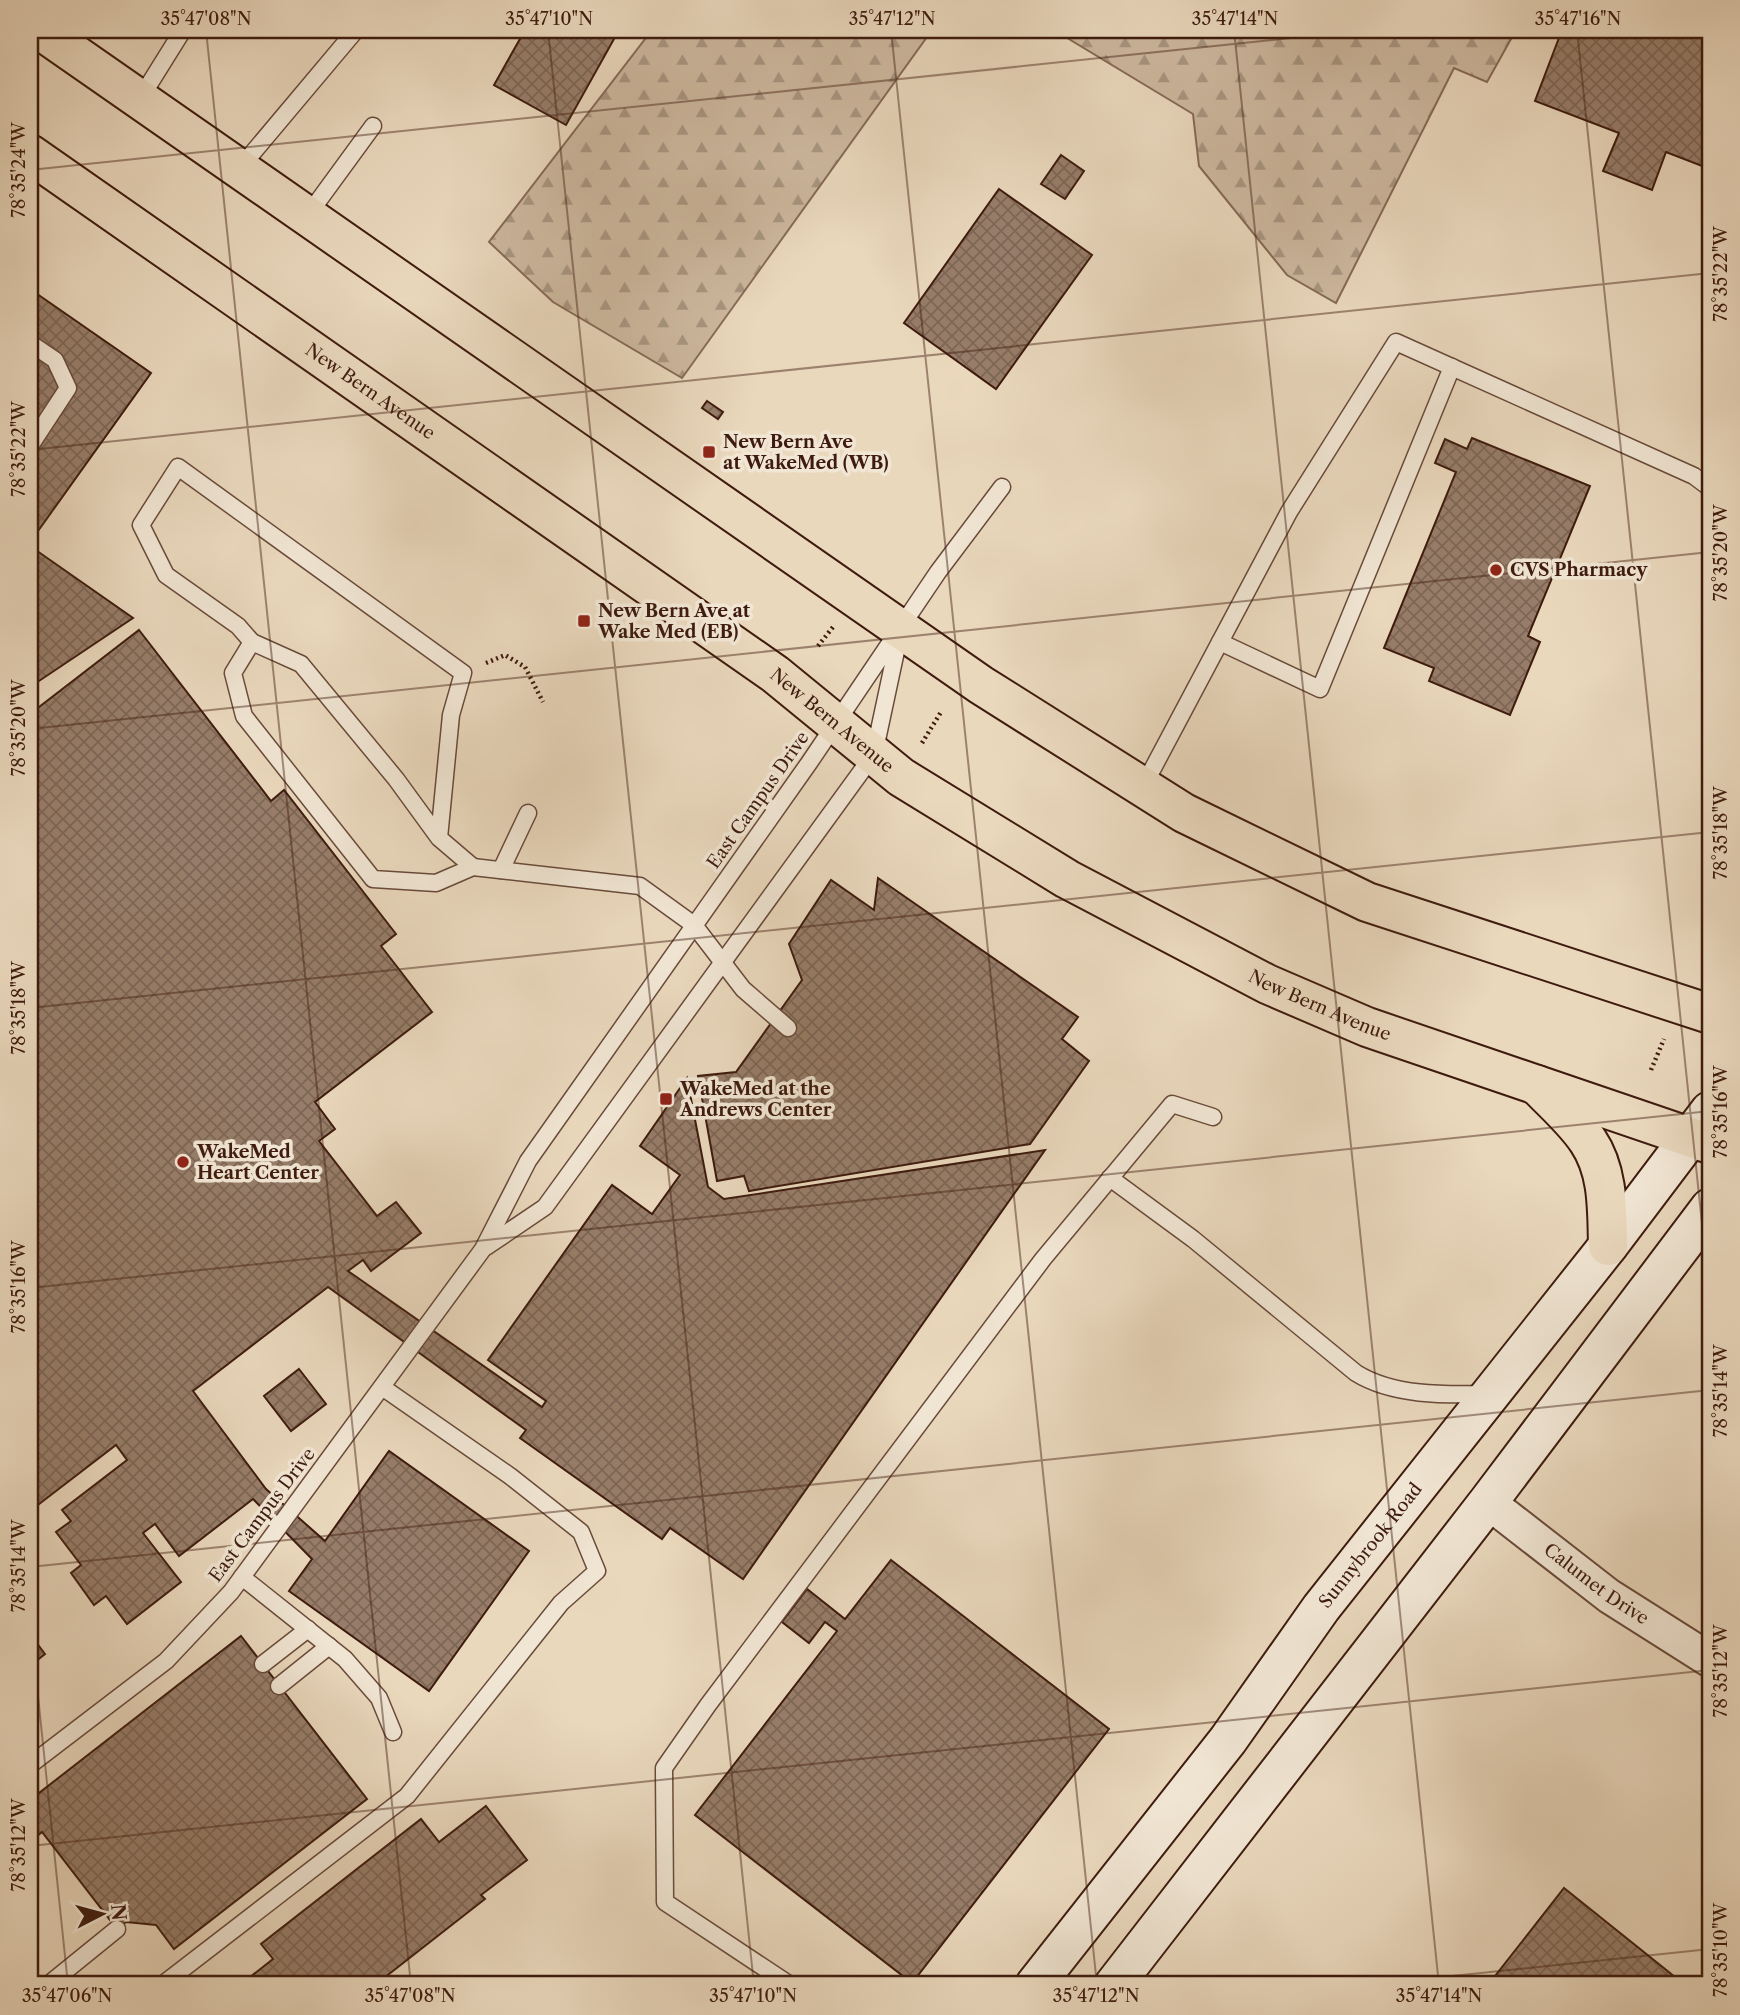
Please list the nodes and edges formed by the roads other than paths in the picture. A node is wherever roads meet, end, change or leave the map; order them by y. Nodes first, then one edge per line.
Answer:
1 (40, 30) edge
2 (183, 30) edge
3 (356, 30) edge
4 (140, 99) junction
5 (373, 126) dead end
6 (30, 154) edge
7 (240, 168) junction
8 (308, 215) junction
9 (30, 343) edge
10 (1452, 367) junction
11 (30, 446) edge
12 (1002, 487) dead end
13 (1710, 488) edge
14 (901, 627) junction
15 (252, 642) junction
16 (1220, 642) junction
17 (834, 724) junction
18 (874, 754) junction
19 (1143, 787) junction
20 (528, 813) dead end
21 (439, 838) junction
22 (473, 866) junction
23 (501, 870) junction
24 (694, 925) junction
25 (723, 965) junction
26 (1710, 1014) edge
27 (788, 1028) dead end
28 (1536, 1083) junction
29 (1213, 1116) dead end
30 (1704, 1131) edge
31 (1110, 1178) junction
32 (1710, 1208) edge
33 (1608, 1246) junction
34 (483, 1248) junction
35 (382, 1387) junction
36 (1492, 1393) junction
37 (1488, 1502) junction
38 (242, 1577) junction
39 (309, 1629) junction
40 (329, 1646) junction
41 (1710, 1660) edge
42 (263, 1664) dead end
43 (279, 1686) dead end
44 (393, 1732) dead end
45 (30, 1765) edge
46 (117, 1928) dead end
47 (48, 1985) edge
48 (162, 1985) edge
49 (790, 1985) edge
50 (1035, 1985) edge
51 (1114, 1985) edge

1 - 4 main road
2 - 4 lane
3 - 7 lane
4 - 7 main road
5 - 8 lane
6 - 17 main road, New Bern Avenue
7 - 8 main road
8 - 14 main road
9 - 11 lane
10 - 13 lane
10 - 16 lane
10 - 16 lane
12 - 14 lane
14 - 17 lane, East Campus Drive
14 - 18 lane, East Campus Drive
14 - 19 main road
15 - 21 lane
15 - 21 lane
15 - 22 lane
16 - 19 lane
17 - 18 main road, New Bern Avenue
17 - 24 lane, East Campus Drive
18 - 25 lane, East Campus Drive
18 - 28 main road, New Bern Avenue
19 - 26 main road
20 - 23 lane
21 - 22 lane
22 - 23 lane
23 - 24 lane
24 - 25 lane
24 - 34 lane, East Campus Drive
25 - 27 lane
25 - 34 lane, East Campus Drive
28 - 30 main road, New Bern Avenue
28 - 33 main road
29 - 31 lane
30 - 33 main road, Sunnybrook Road
31 - 36 lane
31 - 49 lane
32 - 37 main road
33 - 36 main road, Sunnybrook Road
34 - 35 lane, East Campus Drive
35 - 38 lane, East Campus Drive
35 - 48 lane
36 - 50 main road, Sunnybrook Road
37 - 41 street, Calumet Drive
37 - 51 main road
38 - 39 lane
38 - 45 lane, East Campus Drive
39 - 40 lane
39 - 42 lane
40 - 43 lane
40 - 44 lane
46 - 47 lane

